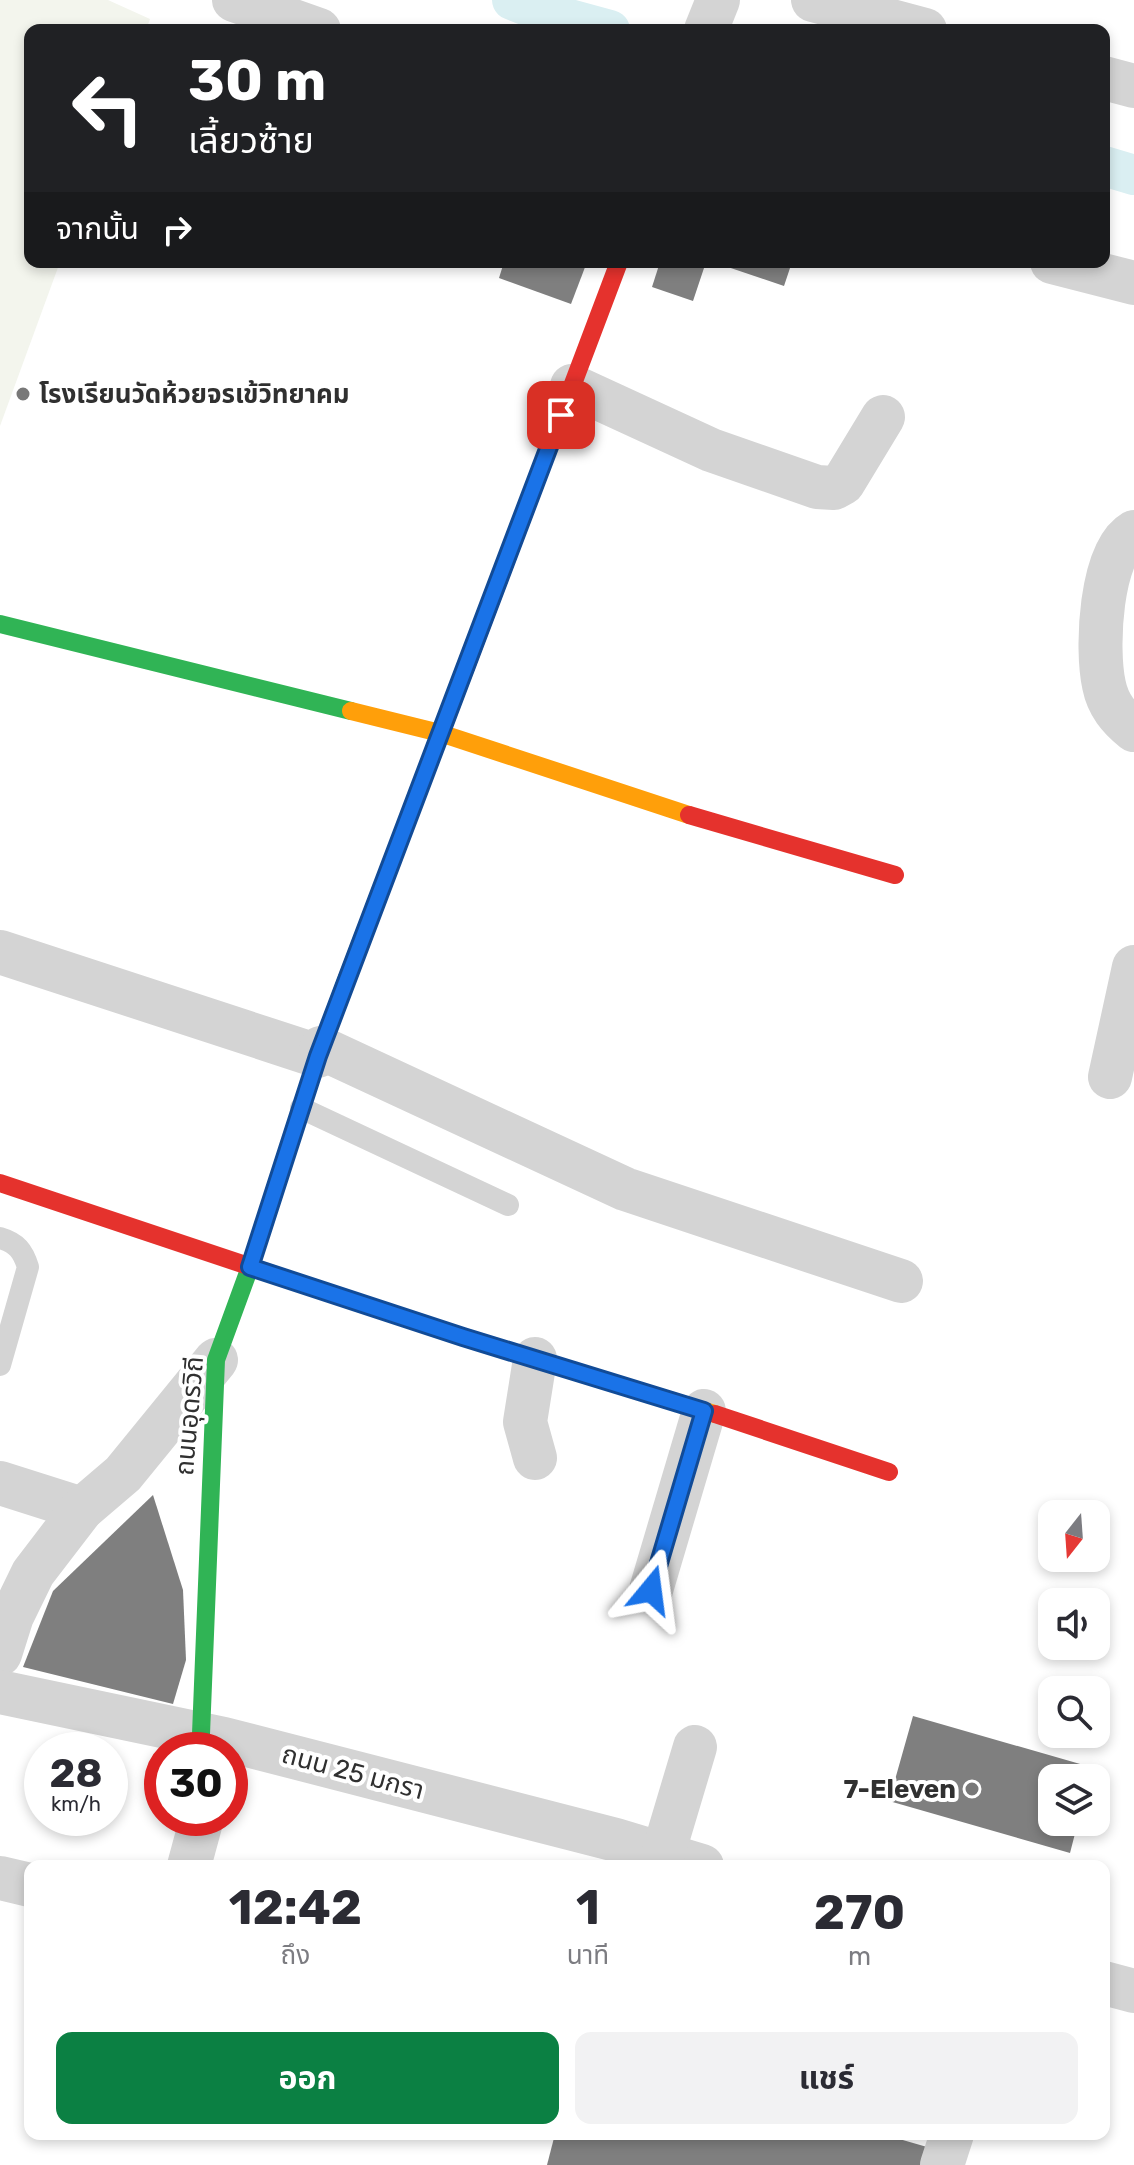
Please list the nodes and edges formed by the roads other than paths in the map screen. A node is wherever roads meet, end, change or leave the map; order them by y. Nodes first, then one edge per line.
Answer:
1 (234, 0) edge
2 (718, 0) edge
3 (813, 0) edge
4 (302, 24) edge
5 (708, 24) edge
6 (903, 24) edge
7 (1110, 80) edge
8 (1134, 86) edge
9 (617, 268) edge
10 (1075, 268) edge
11 (1134, 283) edge
12 (572, 386) junction
13 (883, 417) dead end
14 (1134, 532) edge
15 (0, 624) edge
16 (1134, 730) edge
17 (440, 733) junction
18 (895, 875) dead end
19 (0, 952) edge
20 (1134, 967) edge
21 (319, 1052) junction
22 (1110, 1077) dead end
23 (301, 1108) junction
24 (0, 1183) edge
25 (508, 1205) dead end
26 (0, 1238) edge
27 (250, 1267) junction
28 (901, 1281) dead end
29 (535, 1359) junction
30 (216, 1360) junction
31 (0, 1365) edge
32 (704, 1411) junction
33 (535, 1458) dead end
34 (889, 1472) dead end
35 (0, 1483) edge
36 (82, 1509) junction
37 (651, 1590) dead end
38 (0, 1654) edge
39 (0, 1692) edge
40 (176, 1732) edge
41 (215, 1732) edge
42 (695, 1747) dead end
43 (248, 1750) edge
44 (197, 1836) edge
45 (612, 1853) edge
46 (191, 1860) edge
47 (683, 1860) edge
48 (0, 1878) edge
49 (24, 1884) edge
50 (1110, 1985) edge
51 (1134, 1991) edge
52 (950, 2140) edge
53 (942, 2165) edge

1 - 4 street
2 - 5 street
3 - 6 street
7 - 8 street
9 - 12 street, ถนนอุดรวิถี
10 - 11 street
12 - 13 street
12 - 17 street, ถนนอุดรวิถี
14 - 16 street
15 - 17 street
17 - 18 street
17 - 21 street, ถนนอุดรวิถี
19 - 21 street
20 - 22 street
21 - 23 street, ถนนอุดรวิถี
21 - 28 street
23 - 25 lane
23 - 27 street, ถนนอุดรวิถี
24 - 27 street
26 - 31 lane
27 - 29 street
27 - 30 street, ถนนอุดรวิถี
29 - 32 street
29 - 33 street
30 - 36 street
30 - 41 street, ถนนอุดรวิถี
32 - 34 street
32 - 37 street
35 - 36 street
36 - 38 street
39 - 40 street, ถนน 25 มกรา
42 - 47 street
43 - 45 street, ถนน 25 มกรา
44 - 46 street
45 - 47 street, ถนน 25 มกรา
48 - 49 street
50 - 51 street
52 - 53 street

